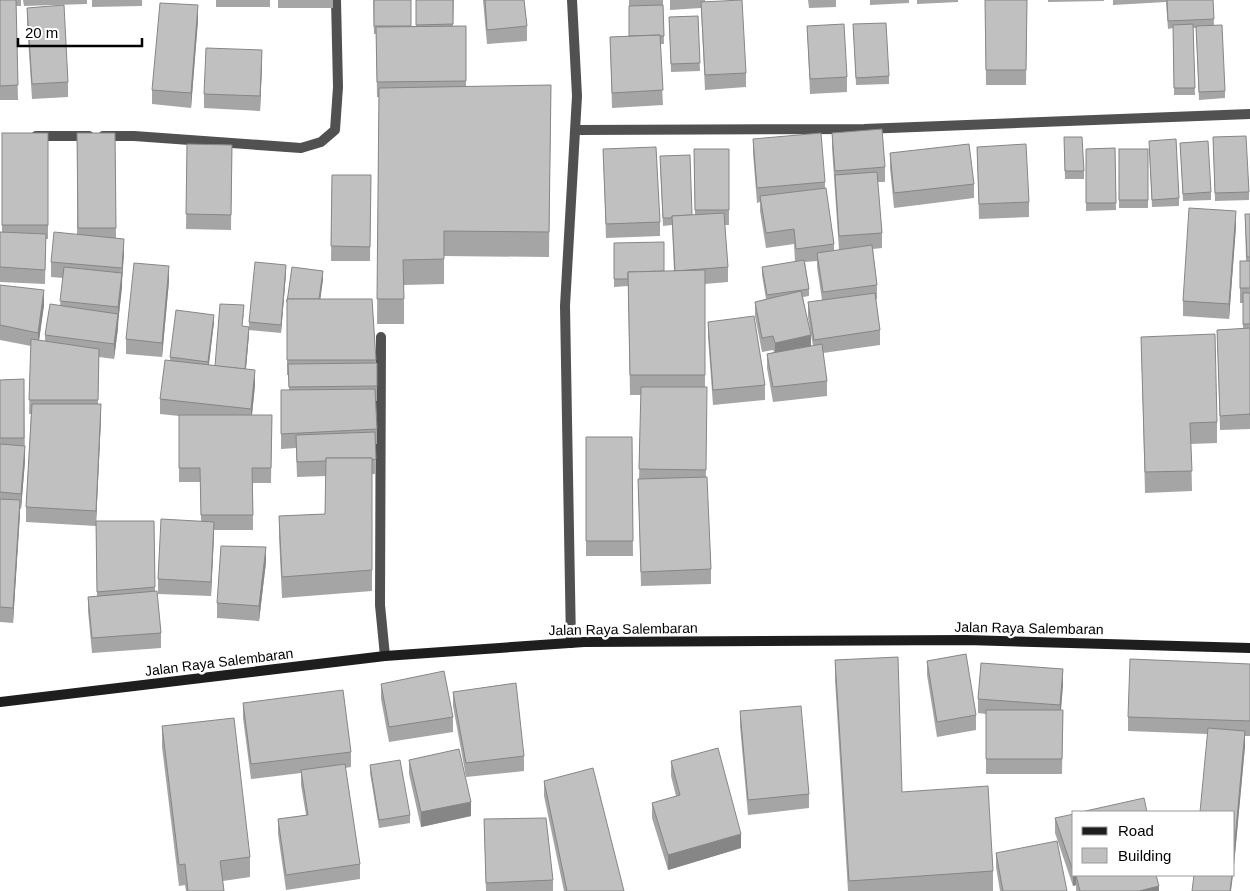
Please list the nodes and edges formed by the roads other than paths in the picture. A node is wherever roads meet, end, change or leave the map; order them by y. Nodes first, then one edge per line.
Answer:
1 (336, 0) edge
2 (572, 0) edge
3 (1250, 114) edge
4 (576, 130) junction
5 (29, 136) edge
6 (381, 337) dead end
7 (571, 643) junction
8 (1250, 648) edge
9 (385, 656) junction
10 (0, 702) edge

1 - 5 street
2 - 4 street
3 - 4 street
4 - 7 street
6 - 9 street
7 - 8 main road, Jalan Raya Salembaran
7 - 9 main road, Jalan Raya Salembaran
9 - 10 main road, Jalan Raya Salembaran

